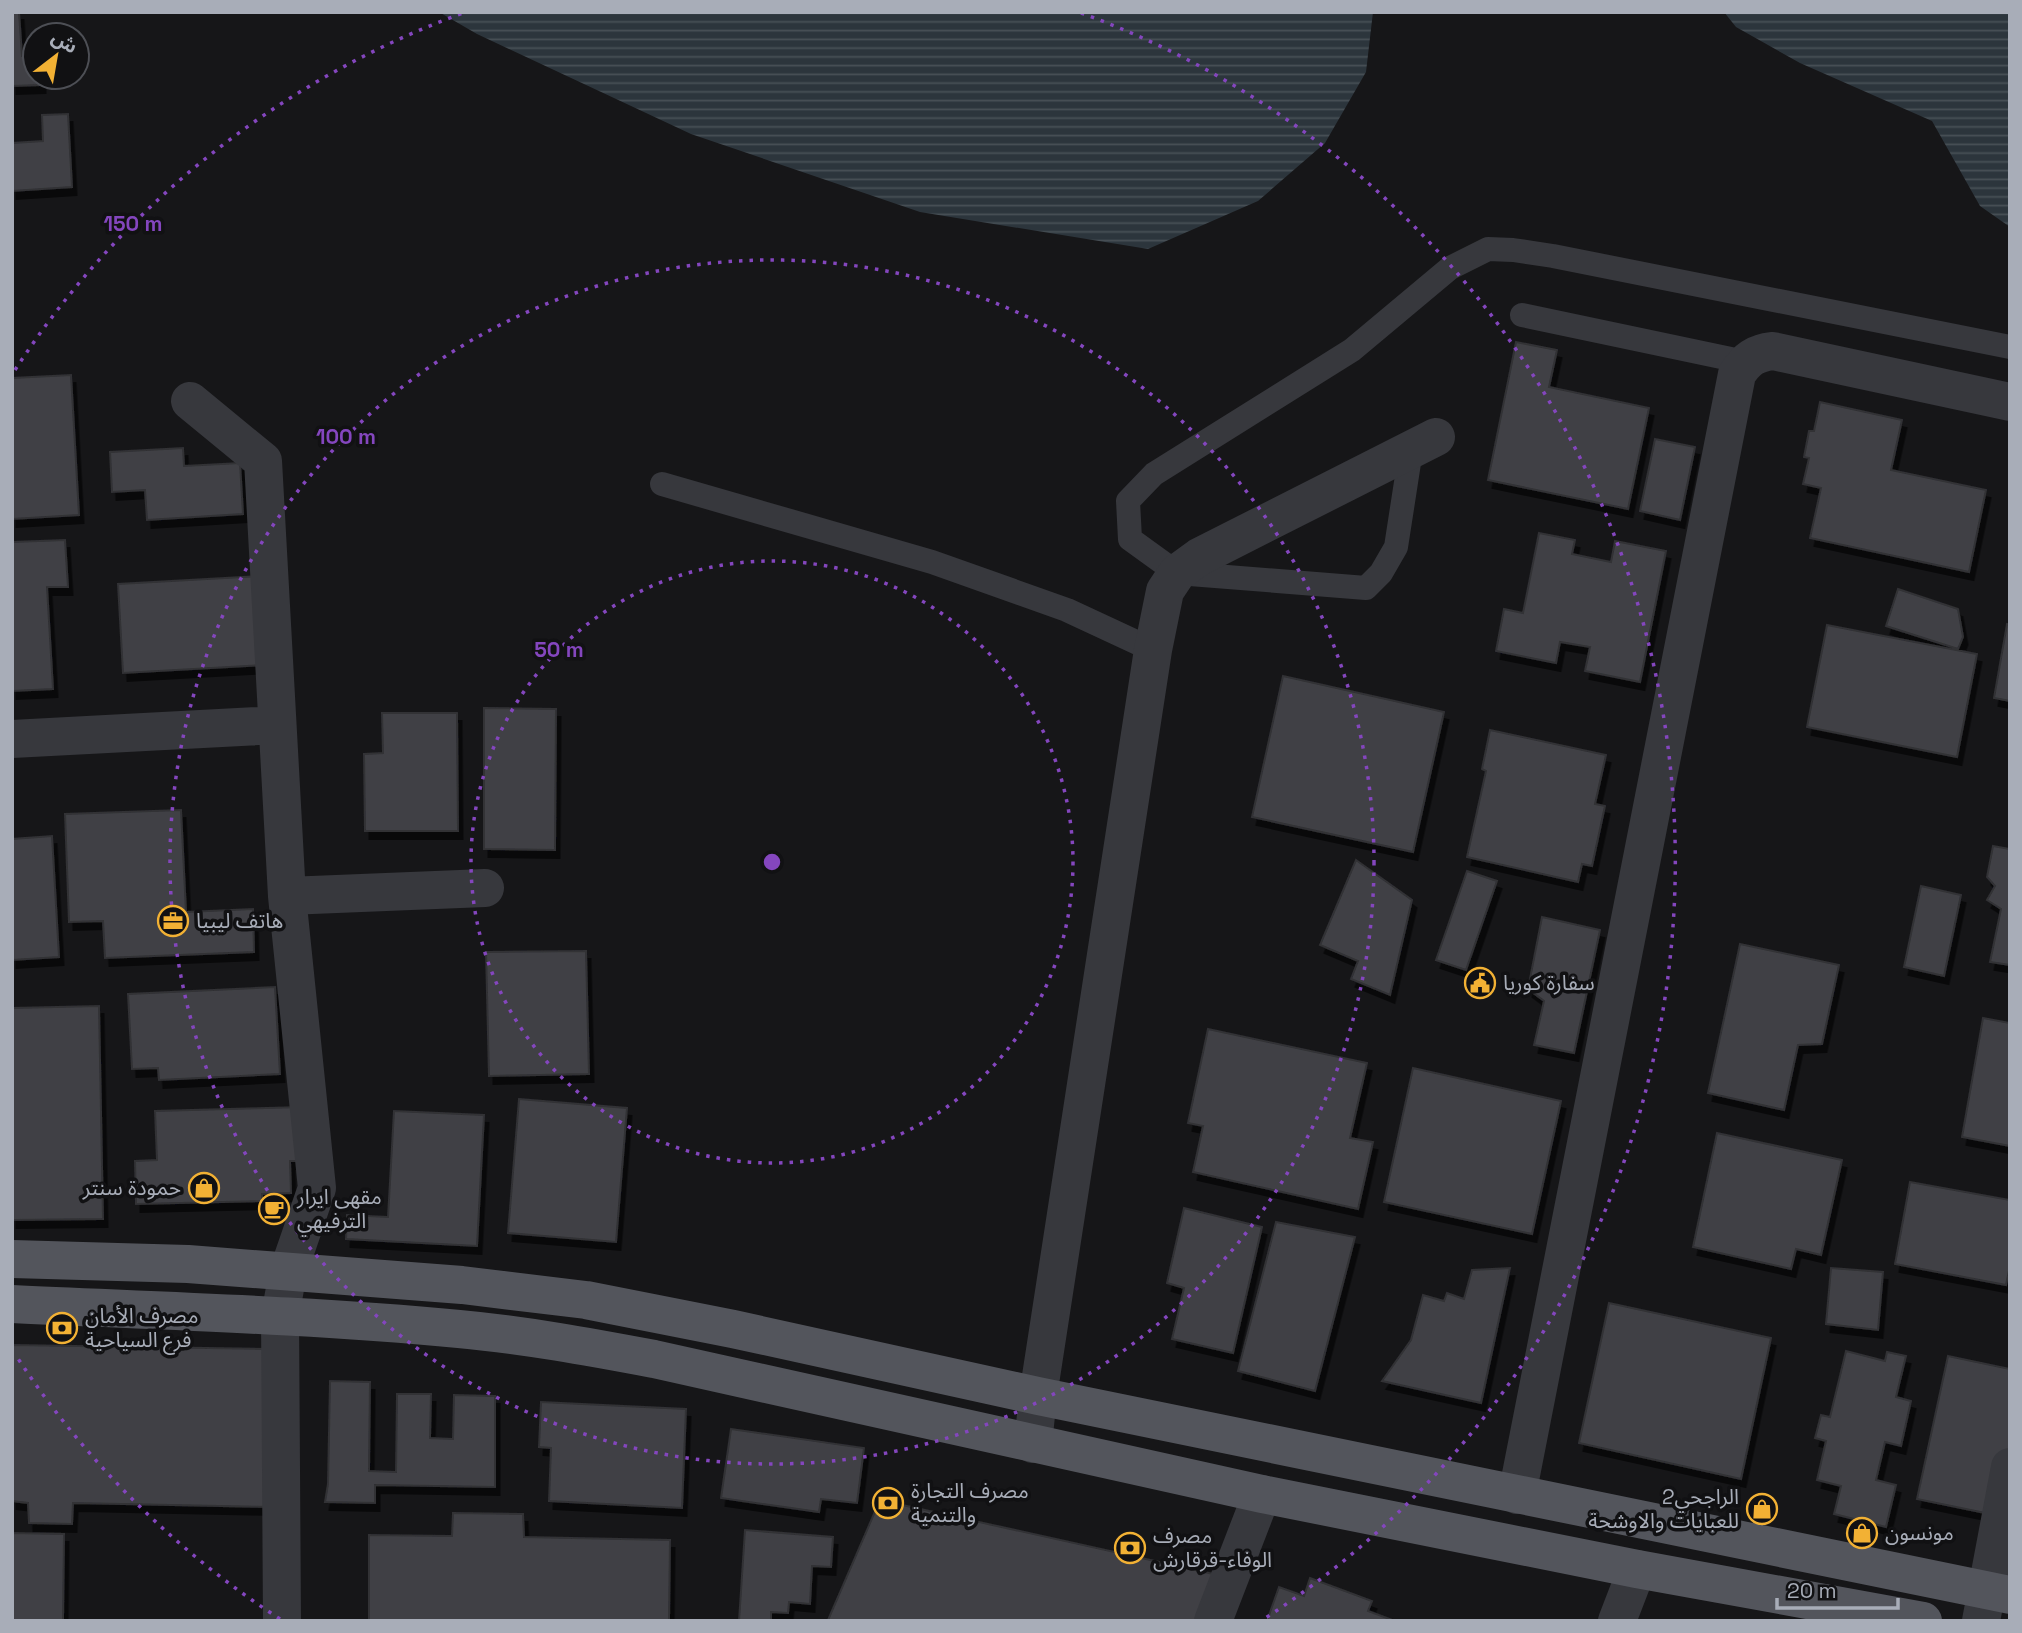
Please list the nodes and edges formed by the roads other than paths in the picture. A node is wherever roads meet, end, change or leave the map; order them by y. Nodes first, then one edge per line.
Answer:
1 (1522, 315) dead end
2 (2010, 347) edge
3 (1745, 362) junction
4 (190, 401) dead end
5 (2010, 402) edge
6 (1424, 443) joint
7 (663, 484) dead end
8 (1177, 573) junction
9 (1153, 650) junction
10 (277, 725) junction
11 (12, 739) edge
12 (485, 888) dead end
13 (287, 895) junction
14 (12, 1259) edge
15 (289, 1272) junction
16 (12, 1304) edge
17 (280, 1316) junction
18 (1038, 1396) junction
19 (1033, 1444) junction
20 (2010, 1467) edge
21 (1262, 1494) junction
22 (1517, 1495) junction
23 (1637, 1569) junction
24 (1992, 1602) edge
25 (282, 1621) edge
26 (1213, 1621) edge
27 (1617, 1621) edge
28 (1923, 1621) edge

1 - 3 lane
2 - 8 lane
3 - 5 street
3 - 22 street
4 - 10 street
6 - 8 street
6 - 8 lane
7 - 9 lane
8 - 9 street
9 - 18 street
10 - 11 street
10 - 13 street
12 - 13 street
13 - 15 street
14 - 15 main road
15 - 17 street
15 - 18 main road
16 - 17 main road
17 - 19 main road
17 - 25 street
18 - 19 street
18 - 22 main road
19 - 21 main road
20 - 24 street
21 - 23 main road
21 - 26 street
22 - 24 main road
23 - 27 street
23 - 28 main road

